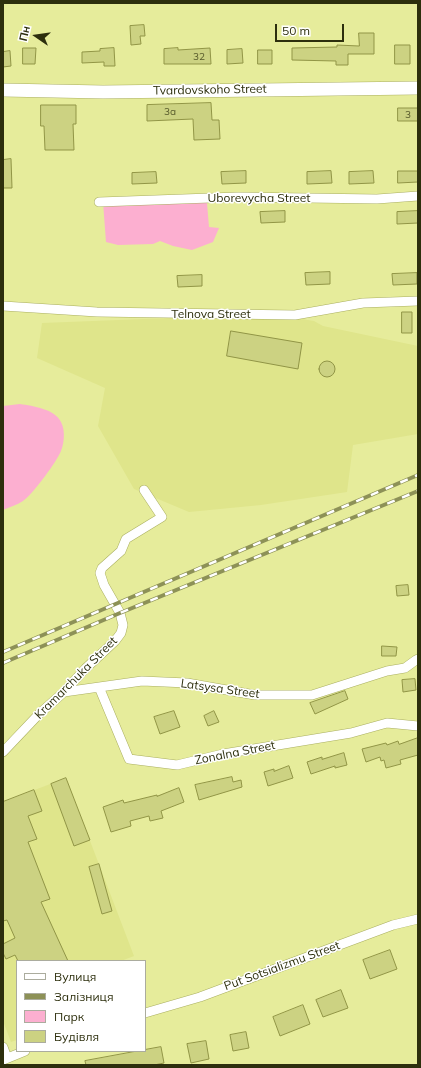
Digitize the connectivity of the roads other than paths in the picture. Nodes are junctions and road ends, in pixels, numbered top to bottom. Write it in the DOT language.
graph roads {
  1 [pos="418,88"];
  2 [pos="3,90"];
  3 [pos="418,196"];
  4 [pos="99,202"];
  5 [pos="418,301"];
  6 [pos="3,306"];
  7 [pos="144,490"];
  8 [pos="418,659"];
  9 [pos="99,687"];
  10 [pos="64,692"];
  11 [pos="418,726"];
  12 [pos="3,752"];
  13 [pos="418,919"];
  14 [pos="146,1013"];
  15 [pos="3,1047"];
  16 [pos="22,1052"];
  17 [pos="5,1059"];
  1 -- 2 [label="main road, Tvardovskoho Street"];
  3 -- 4 [label="street, Uborevycha Street"];
  5 -- 6 [label="street, Telnova Street"];
  7 -- 10 [label="street, Kramarchuka Street"];
  8 -- 9 [label="street, Latsysa Street"];
  9 -- 10 [label="street, Latsysa Street"];
  9 -- 11 [label="street, Zonalna Street"];
  10 -- 12 [label="street, Kramarchuka Street"];
  13 -- 14 [label="street, Put Sotsializmu Street"];
  15 -- 17 [label="street"];
  16 -- 17 [label="street"];
}
